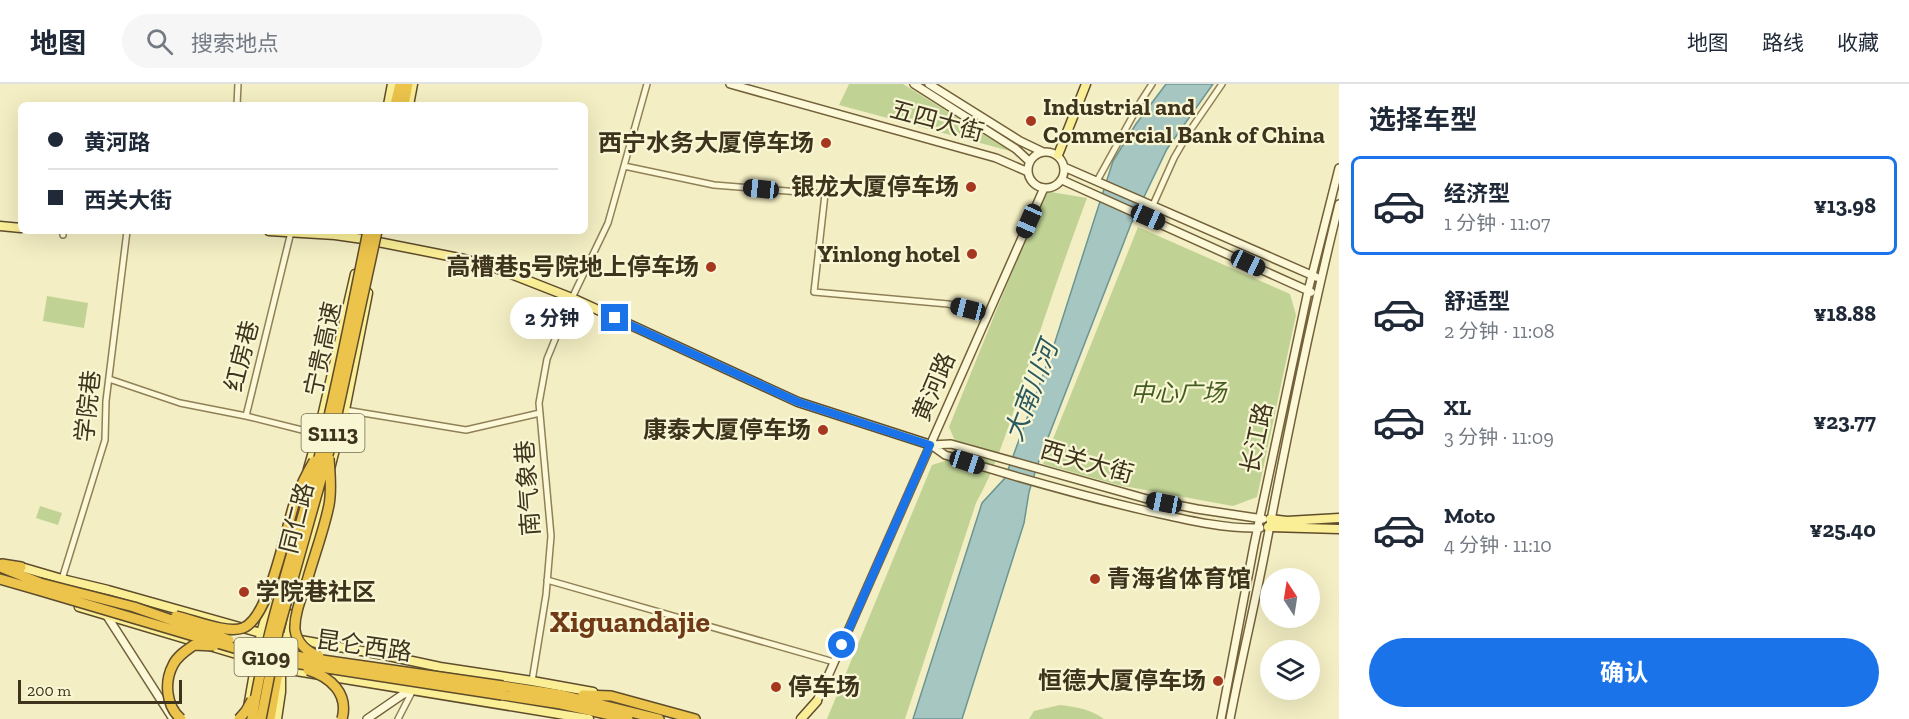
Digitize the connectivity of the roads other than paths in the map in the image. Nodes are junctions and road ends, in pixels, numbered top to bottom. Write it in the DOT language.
graph roads {
  1 [pos="238,84"];
  2 [pos="392,84"];
  3 [pos="400,84"];
  4 [pos="408,84"];
  5 [pos="413,84"];
  6 [pos="647,84"];
  7 [pos="730,84"];
  8 [pos="914,84"];
  9 [pos="929,84"];
  10 [pos="1086,84"];
  11 [pos="1152,84"];
  12 [pos="1222,84"];
  13 [pos="237,102"];
  14 [pos="389,102"];
  15 [pos="396,102"];
  16 [pos="405,102"];
  17 [pos="410,102"];
  18 [pos="1043,152"];
  19 [pos="1058,155"];
  20 [pos="1030,162"];
  21 [pos="624,166"];
  22 [pos="1064,168"];
  23 [pos="1339,168"];
  24 [pos="1028,172"];
  25 [pos="1062,180"];
  26 [pos="1099,182"];
  27 [pos="1044,188"];
  28 [pos="1150,204"];
  29 [pos="1339,204"];
  30 [pos="0,226"];
  31 [pos="18,228"];
  32 [pos="127,234"];
  33 [pos="290,234"];
  34 [pos="365,234"];
  35 [pos="377,234"];
  36 [pos="378,234"];
  37 [pos="378,242"];
  38 [pos="1312,275"];
  39 [pos="1321,279"];
  40 [pos="1308,291"];
  41 [pos="1317,295"];
  42 [pos="572,298"];
  43 [pos="986,317"];
  44 [pos="109,379"];
  45 [pos="345,410"];
  46 [pos="540,412"];
  47 [pos="246,416"];
  48 [pos="318,434"];
  49 [pos="930,445"];
  50 [pos="325,450"];
  51 [pos="1339,518"];
  52 [pos="1260,519"];
  53 [pos="1269,523"];
  54 [pos="1258,528"];
  55 [pos="1339,529"];
  56 [pos="0,566"];
  57 [pos="21,567"];
  58 [pos="1,579"];
  59 [pos="62,579"];
  60 [pos="547,580"];
  61 [pos="36,588"];
  62 [pos="134,607"];
  63 [pos="107,615"];
  64 [pos="261,633"];
  65 [pos="287,638"];
  66 [pos="240,649"];
  67 [pos="256,659"];
  68 [pos="834,662"];
  69 [pos="285,665"];
  70 [pos="392,669"];
  71 [pos="489,674"];
  72 [pos="532,681"];
  73 [pos="261,690"];
  74 [pos="413,690"];
  75 [pos="502,695"];
  76 [pos="611,696"];
  77 [pos="562,700"];
  78 [pos="817,701"];
  79 [pos="625,715"];
  80 [pos="571,718"];
  81 [pos="173,719"];
  82 [pos="181,719"];
  83 [pos="239,719"];
  84 [pos="246,719"];
  85 [pos="252,719"];
  86 [pos="261,719"];
  87 [pos="270,719"];
  88 [pos="277,719"];
  89 [pos="342,719"];
  90 [pos="367,719"];
  91 [pos="398,719"];
  92 [pos="589,719"];
  93 [pos="598,719"];
  94 [pos="659,719"];
  95 [pos="695,719"];
  96 [pos="804,719"];
  97 [pos="1221,719"];
  98 [pos="1230,719"];
  1 -- 13 [label="street"];
  2 -- 14 [label="main road"];
  3 -- 15 [label="highway"];
  4 -- 16 [label="highway"];
  5 -- 17 [label="main road"];
  6 -- 21 [label="street, 南气象巷"];
  7 -- 24 [label="main road, 五四大街"];
  8 -- 20 [label="main road"];
  9 -- 18 [label="main road"];
  10 -- 19 [label="main road"];
  11 -- 26 [label="street"];
  12 -- 28 [label="street"];
  18 -- 19 [label="main road"];
  18 -- 20 [label="main road"];
  19 -- 22 [label="main road"];
  20 -- 24 [label="main road"];
  21 -- 42 [label="street, 南气象巷"];
  21 -- 43 [label="street"];
  22 -- 25 [label="main road"];
  22 -- 26 [label="main road"];
  23 -- 38 [label="main road, 长江路"];
  24 -- 27 [label="main road"];
  25 -- 27 [label="main road"];
  25 -- 40 [label="main road"];
  26 -- 28 [label="main road"];
  27 -- 43 [label="main road, 黄河路"];
  28 -- 38 [label="main road"];
  29 -- 39 [label="main road, 长江路"];
  30 -- 31 [label="main road"];
  32 -- 44 [label="street, 学院巷"];
  33 -- 47 [label="street, 红房巷"];
  34 -- 37 [label="main road, 西关大街"];
  34 -- 48 [label="main road, 同仁路"];
  34 -- 50 [label="highway, 宁贵高速 / S1113, bridge"];
  35 -- 50 [label="highway, 宁贵高速 / S1113, bridge"];
  36 -- 37 [label="main road, 同仁路"];
  37 -- 42 [label="main road, 西关大街"];
  37 -- 45 [label="main road, 同仁路"];
  38 -- 39 [label="main road"];
  38 -- 40 [label="main road, 长江路"];
  39 -- 41 [label="main road, 长江路"];
  40 -- 41 [label="main road"];
  40 -- 52 [label="main road, 长江路"];
  41 -- 53 [label="main road, 长江路"];
  42 -- 46 [label="street, 南气象巷"];
  42 -- 49 [label="main road, 西关大街"];
  43 -- 49 [label="main road, 黄河路"];
  44 -- 47 [label="street"];
  44 -- 59 [label="street, 学院巷"];
  45 -- 46 [label="street"];
  45 -- 65 [label="main road, 同仁路"];
  46 -- 60 [label="street, 南气象巷"];
  47 -- 48 [label="street, 红房巷"];
  48 -- 64 [label="main road, 同仁路"];
  49 -- 52 [label="main road, 西关大街"];
  49 -- 54 [label="main road, 西关大街"];
  49 -- 68 [label="main road, 黄河路"];
  50 -- 62 [label="highway, bridge"];
  50 -- 70 [label="highway, bridge"];
  50 -- 73 [label="highway, 宁贵高速 / S1113, bridge"];
  51 -- 53 [label="main road"];
  52 -- 53 [label="main road, 西关大街"];
  52 -- 54 [label="main road, 长江路"];
  53 -- 54 [label="main road, 西关大街"];
  53 -- 55 [label="main road"];
  53 -- 98 [label="main road, 长江路"];
  54 -- 97 [label="main road, 长江路"];
  56 -- 57 [label="highway"];
  56 -- 61 [label="highway, 昆仑西路 / G109"];
  57 -- 59 [label="main road"];
  58 -- 61 [label="highway, 昆仑西路 / G109"];
  59 -- 64 [label="main road"];
  60 -- 68 [label="street"];
  60 -- 72 [label="street, 南气象巷"];
  61 -- 62 [label="highway, 昆仑西路 / G109, bridge"];
  61 -- 63 [label="main road"];
  61 -- 66 [label="highway, 昆仑西路 / G109, bridge"];
  62 -- 70 [label="highway, 昆仑西路 / G109, bridge"];
  63 -- 67 [label="main road"];
  63 -- 81 [label="main road"];
  64 -- 65 [label="main road"];
  64 -- 67 [label="main road, 同仁路"];
  65 -- 69 [label="main road, 同仁路"];
  65 -- 71 [label="main road"];
  66 -- 69 [label="highway, 昆仑西路 / G109, bridge"];
  66 -- 82 [label="highway, bridge"];
  67 -- 69 [label="main road"];
  67 -- 84 [label="main road, 同仁路"];
  68 -- 78 [label="main road, 黄河路"];
  69 -- 74 [label="main road"];
  69 -- 75 [label="highway, 昆仑西路 / G109, bridge"];
  69 -- 87 [label="highway"];
  69 -- 88 [label="main road, 同仁路"];
  69 -- 89 [label="highway, bridge"];
  70 -- 75 [label="highway, 昆仑西路 / G109, bridge"];
  71 -- 72 [label="main road"];
  71 -- 77 [label="main road"];
  72 -- 76 [label="main road"];
  73 -- 83 [label="highway, bridge"];
  73 -- 85 [label="highway, 宁贵高速 / S1113, bridge"];
  73 -- 86 [label="highway, 宁贵高速 / S1113, bridge"];
  73 -- 87 [label="highway, bridge"];
  74 -- 75 [label="main road"];
  74 -- 90 [label="main road"];
  74 -- 91 [label="street"];
  75 -- 77 [label="highway, 昆仑西路 / G109"];
  75 -- 80 [label="main road"];
  76 -- 77 [label="highway"];
  76 -- 95 [label="highway"];
  77 -- 79 [label="highway, 昆仑西路 / G109"];
  77 -- 93 [label="highway"];
  78 -- 96 [label="main road"];
  79 -- 94 [label="highway, G109"];
  80 -- 92 [label="main road"];
}
